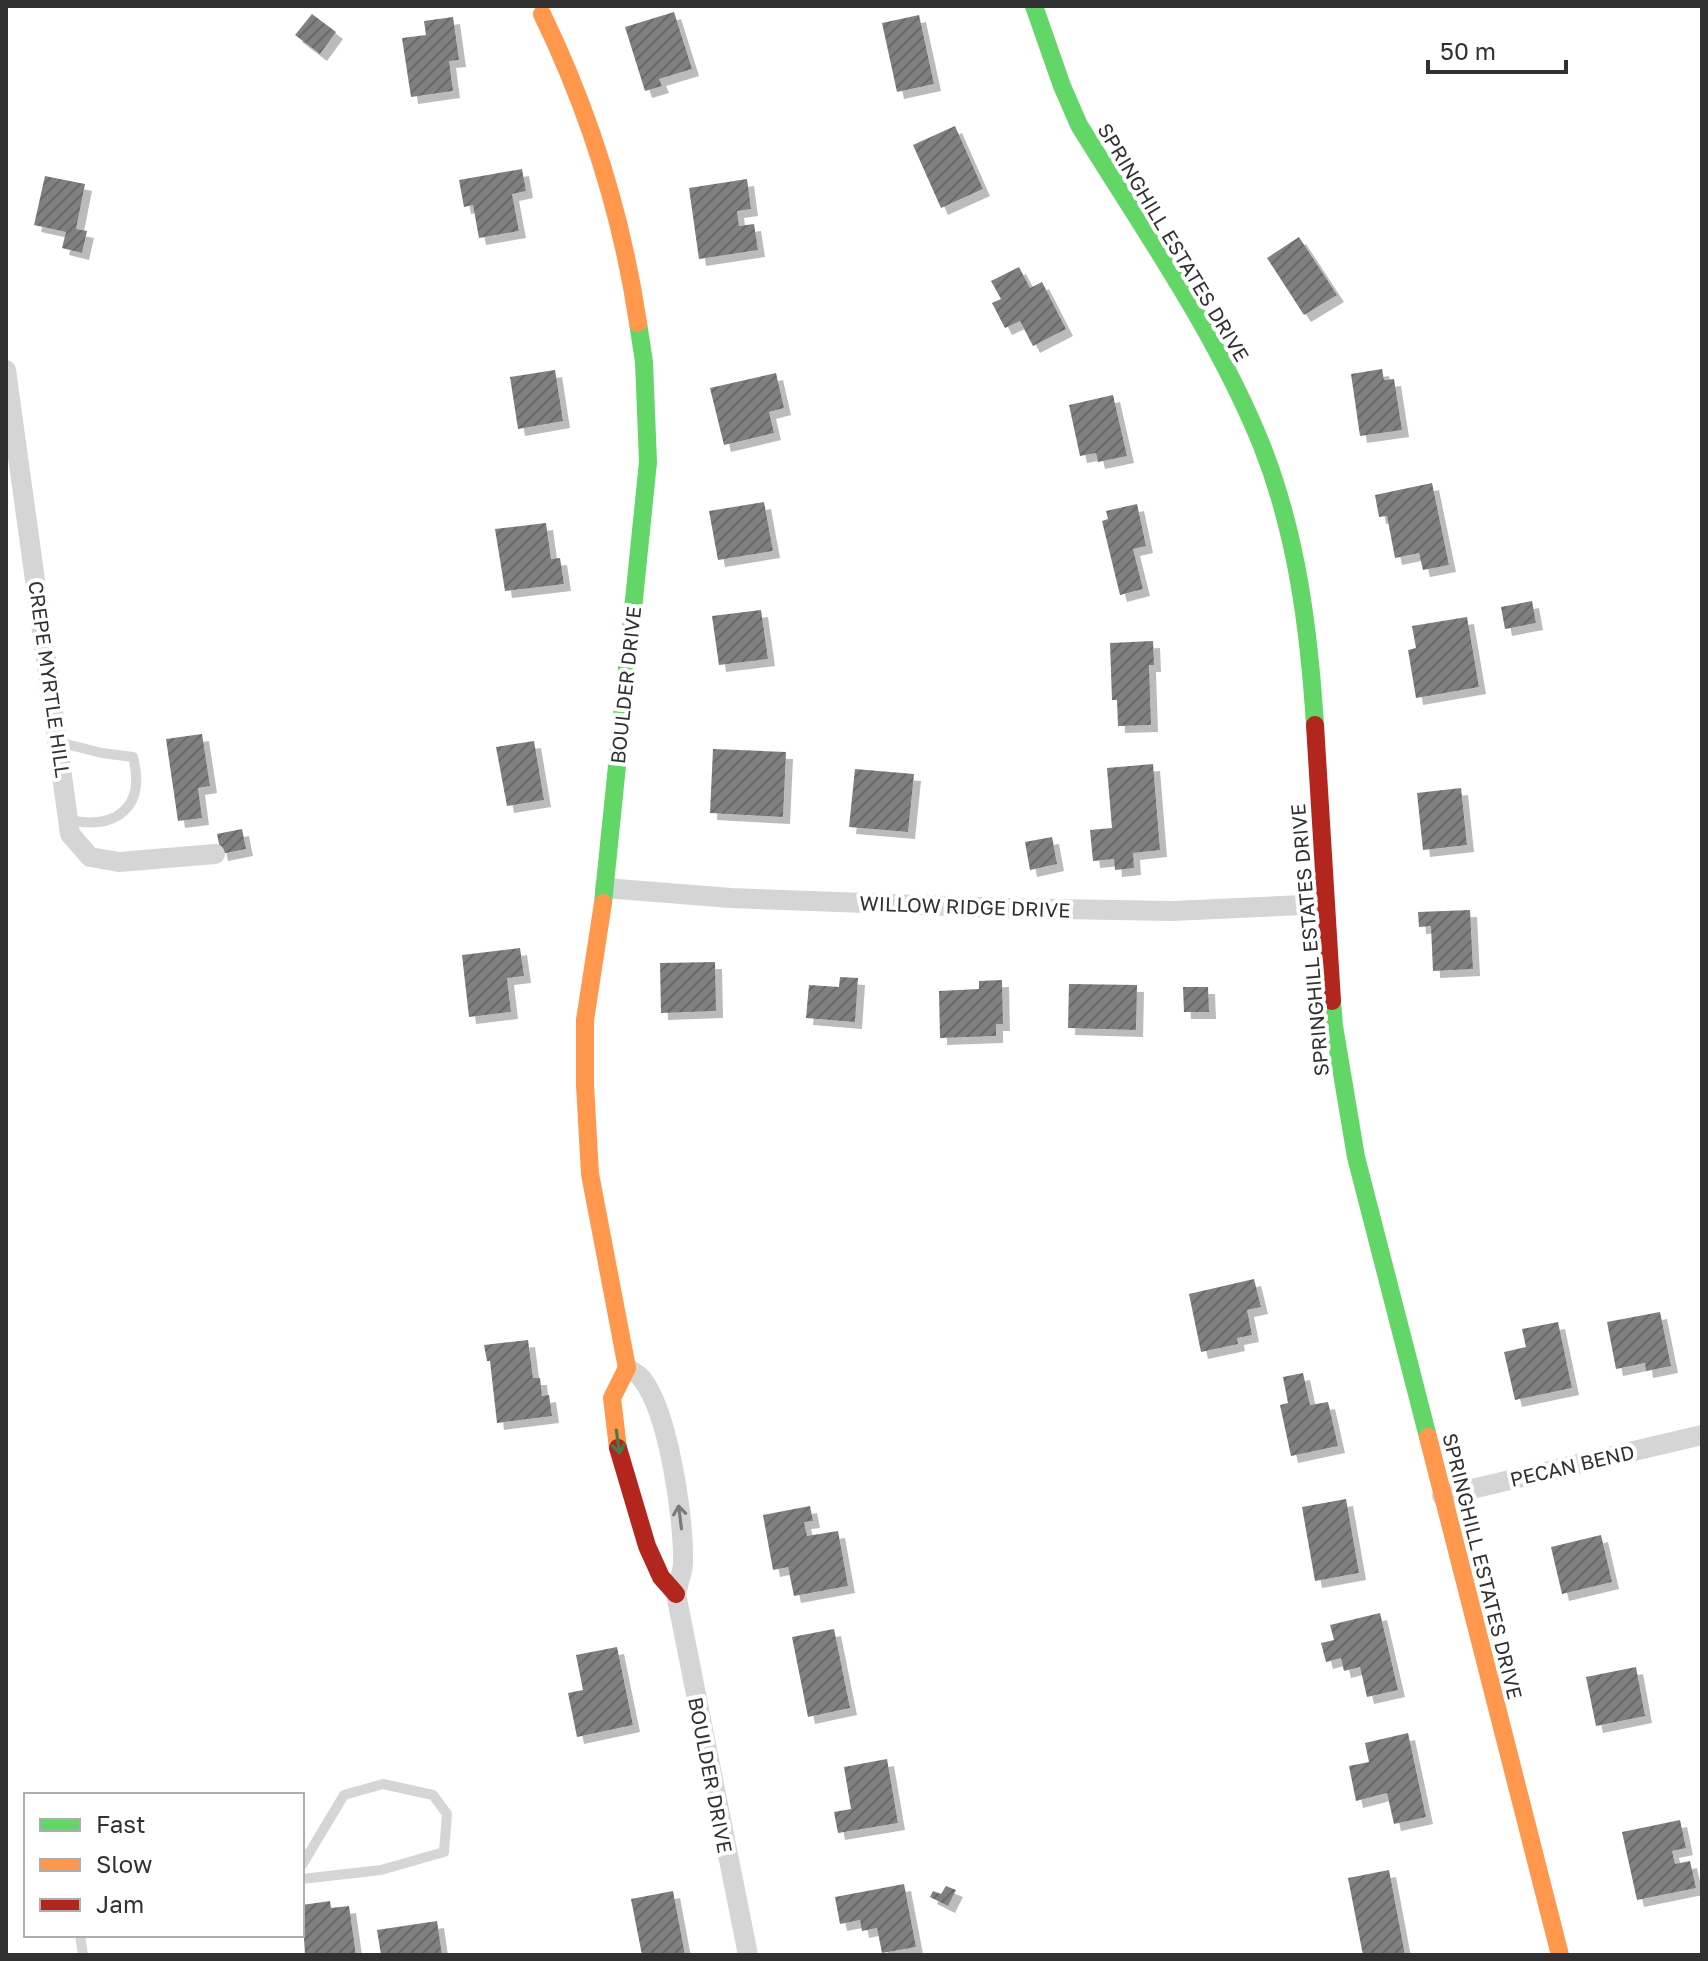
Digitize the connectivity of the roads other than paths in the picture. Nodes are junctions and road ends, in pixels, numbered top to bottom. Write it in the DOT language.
graph roads {
  1 [pos="1034,6"];
  2 [pos="542,14"];
  3 [pos="6,370"];
  4 [pos="58,742"];
  5 [pos="69,820"];
  6 [pos="215,854"];
  7 [pos="605,888"];
  8 [pos="1325,904"];
  9 [pos="627,1368"];
  10 [pos="1702,1435"];
  11 [pos="1442,1496"];
  12 [pos="676,1594"];
  13 [pos="304,1862"];
  14 [pos="304,1879"];
  15 [pos="748,1955"];
  16 [pos="1560,1955"];
  1 -- 8 [label="street, SPRINGHILL ESTATES DRIVE"];
  2 -- 7 [label="street, BOULDER DRIVE"];
  3 -- 4 [label="street, CREPE MYRTLE HILL"];
  4 -- 5 [label="street, CREPE MYRTLE HILL"];
  4 -- 5 [label="lane"];
  5 -- 6 [label="street, CREPE MYRTLE HILL"];
  7 -- 8 [label="street, WILLOW RIDGE DRIVE"];
  7 -- 9 [label="street, BOULDER DRIVE"];
  8 -- 11 [label="street, SPRINGHILL ESTATES DRIVE"];
  12 -- 9 [label="street, BOULDER DRIVE, one-way"];
  9 -- 12 [label="street, BOULDER DRIVE, one-way"];
  10 -- 11 [label="street, PECAN BEND"];
  11 -- 16 [label="street, SPRINGHILL ESTATES DRIVE"];
  12 -- 15 [label="street, BOULDER DRIVE"];
  13 -- 14 [label="lane"];
}
